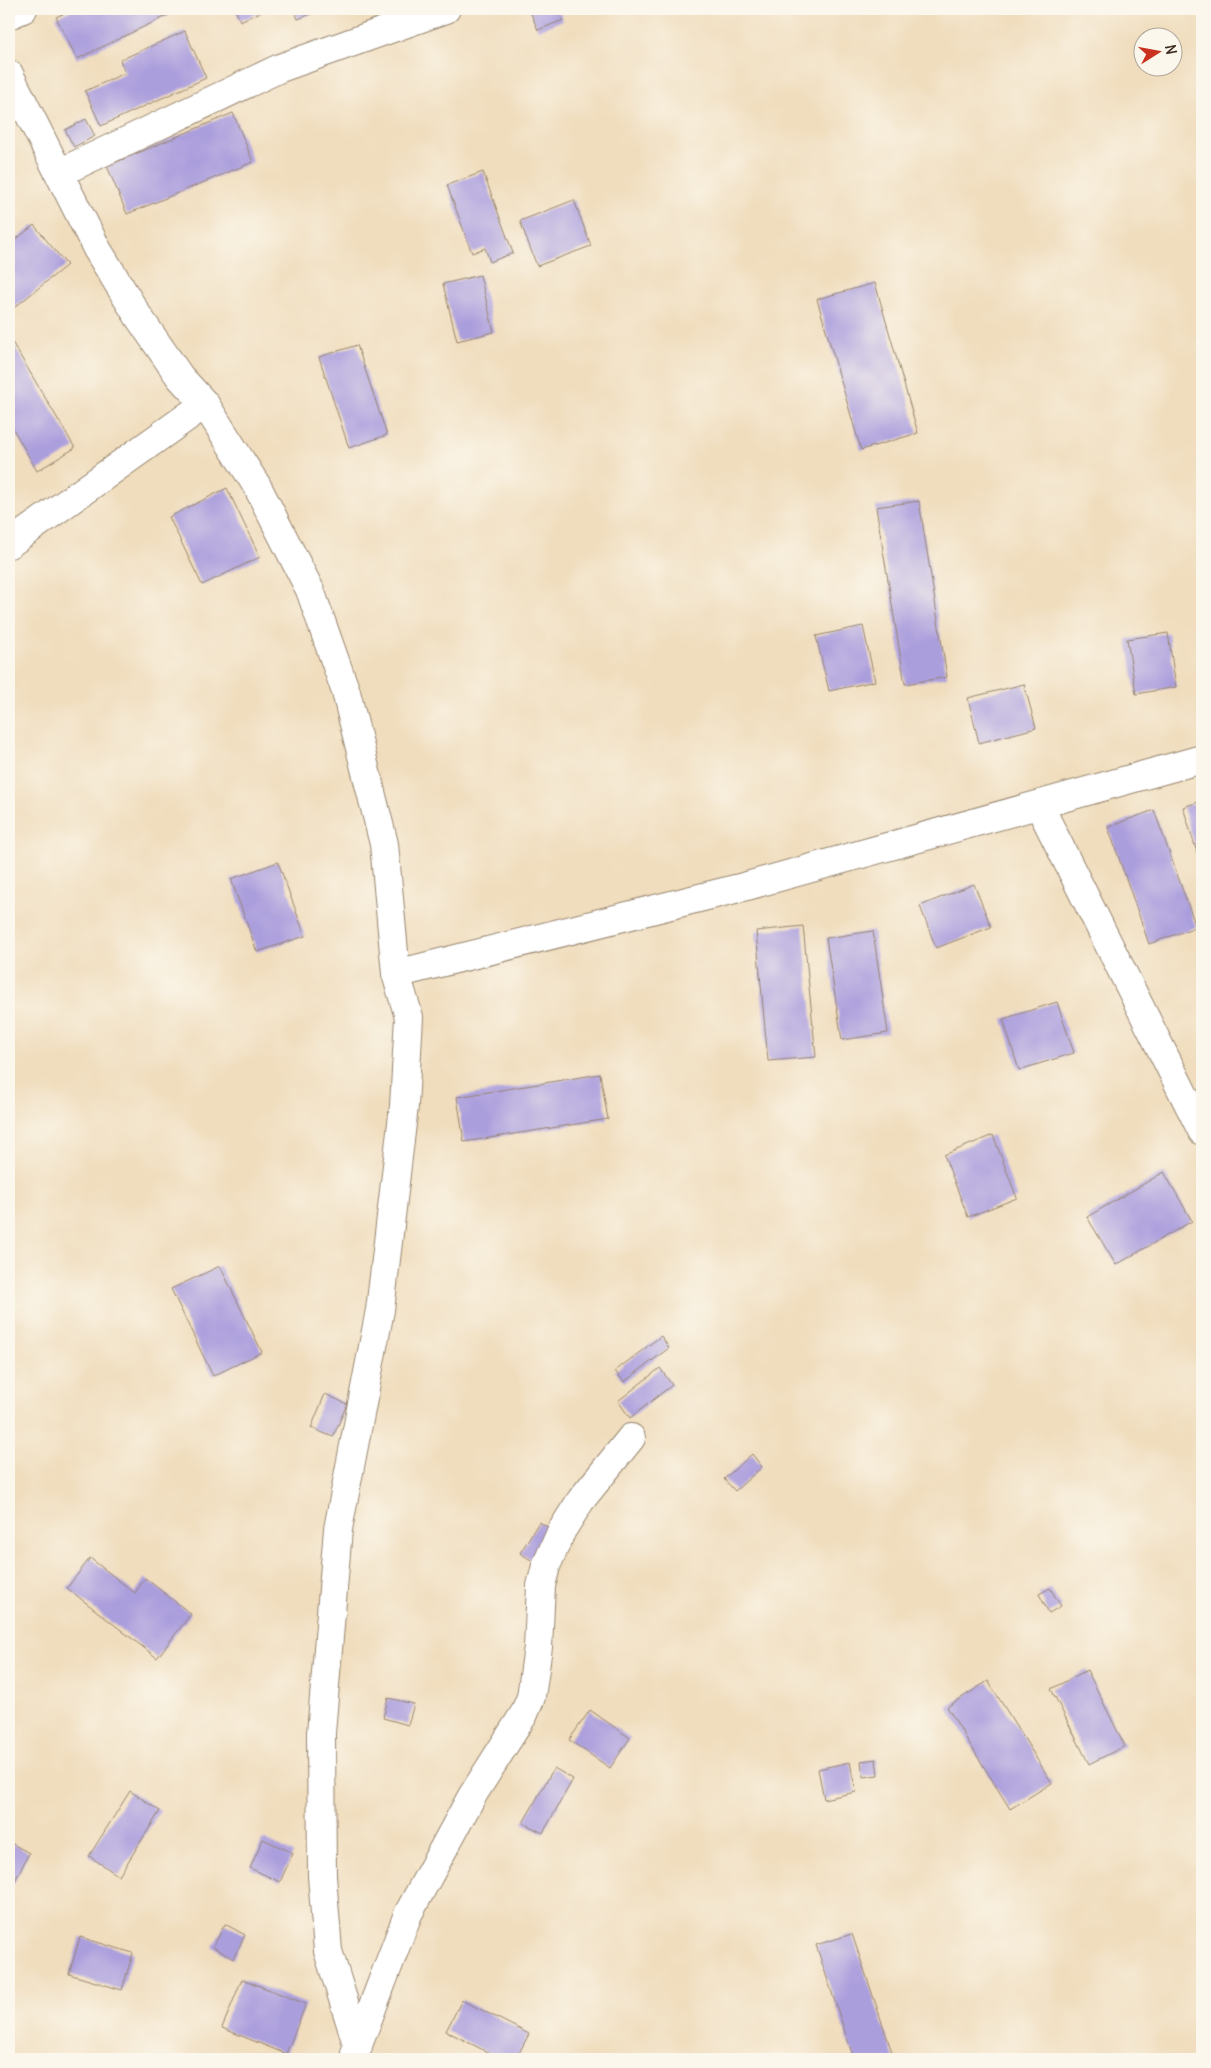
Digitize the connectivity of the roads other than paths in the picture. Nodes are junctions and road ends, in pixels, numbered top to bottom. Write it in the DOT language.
graph roads {
  1 [pos="23,9"];
  2 [pos="446,9"];
  3 [pos="9,14"];
  4 [pos="9,74"];
  5 [pos="59,174"];
  6 [pos="205,404"];
  7 [pos="9,544"];
  8 [pos="1202,758"];
  9 [pos="1039,805"];
  10 [pos="396,974"];
  11 [pos="1202,1132"];
  12 [pos="631,1438"];
  13 [pos="355,2053"];
  1 -- 3 [label="street"];
  2 -- 5 [label="street"];
  4 -- 5 [label="street"];
  5 -- 6 [label="street"];
  6 -- 7 [label="street"];
  6 -- 10 [label="street"];
  8 -- 9 [label="street"];
  9 -- 10 [label="street"];
  9 -- 11 [label="street"];
  10 -- 13 [label="street"];
  12 -- 13 [label="street"];
}
